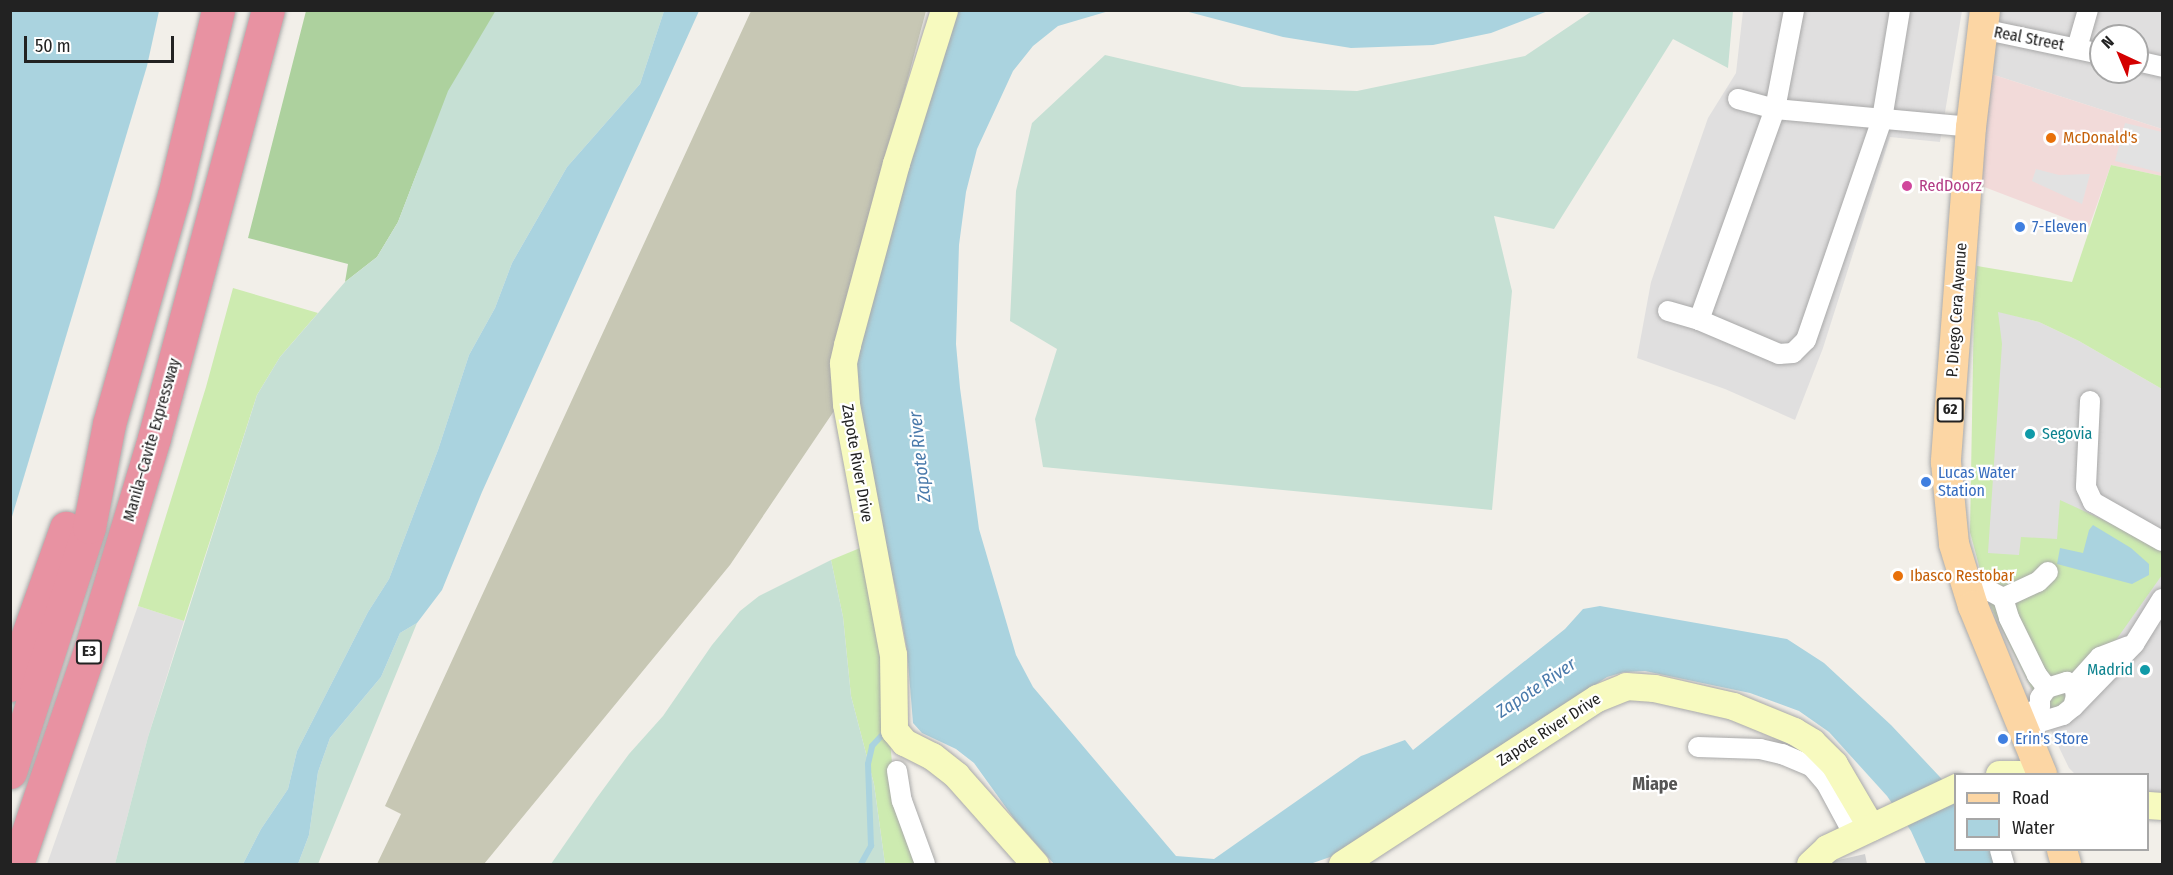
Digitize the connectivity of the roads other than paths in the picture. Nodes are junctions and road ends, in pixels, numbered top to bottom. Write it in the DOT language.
graph roads {
  1 [pos="218,10"];
  2 [pos="268,10"];
  3 [pos="944,10"];
  4 [pos="1794,10"];
  5 [pos="1900,10"];
  6 [pos="2088,10"];
  7 [pos="1984,20"];
  8 [pos="2077,48"];
  9 [pos="2089,51"];
  10 [pos="1738,99"];
  11 [pos="1775,109"];
  12 [pos="1882,119"];
  13 [pos="1971,127"];
  14 [pos="1668,311"];
  15 [pos="1699,320"];
  16 [pos="2090,401"];
  17 [pos="110,424"];
  18 [pos="2163,541"];
  19 [pos="2048,572"];
  20 [pos="2163,599"];
  21 [pos="2134,644"];
  22 [pos="10,685"];
  23 [pos="2074,686"];
  24 [pos="2047,688"];
  25 [pos="2073,707"];
  26 [pos="2029,720"];
  27 [pos="1698,747"];
  28 [pos="897,771"];
  29 [pos="10,772"];
  30 [pos="2042,773"];
  31 [pos="1954,788"];
  32 [pos="1873,826"];
  33 [pos="17,864"];
  34 [pos="925,864"];
  35 [pos="1035,864"];
  36 [pos="1342,864"];
  37 [pos="1810,864"];
  1 -- 17 [label="highway, E3"];
  2 -- 33 [label="highway, Manila–Cavite Expressway / E3"];
  3 -- 35 [label="street, Zapote River Drive"];
  4 -- 11 [label="street"];
  5 -- 12 [label="street"];
  6 -- 8 [label="street, Real Street"];
  7 -- 8 [label="street, Real Street"];
  7 -- 13 [label="main road, P. Diego Cera Avenue / 62"];
  8 -- 9 [label="street, Real Street"];
  10 -- 11 [label="street"];
  11 -- 12 [label="street"];
  11 -- 15 [label="street"];
  12 -- 13 [label="street"];
  12 -- 15 [label="street"];
  13 -- 26 [label="main road, P. Diego Cera Avenue / 62"];
  14 -- 15 [label="street"];
  16 -- 18 [label="street"];
  17 -- 22 [label="highway"];
  17 -- 29 [label="highway, E3"];
  19 -- 24 [label="street"];
  20 -- 21 [label="street"];
  21 -- 23 [label="street"];
  21 -- 25 [label="street"];
  23 -- 24 [label="street"];
  23 -- 25 [label="street"];
  24 -- 26 [label="street"];
  25 -- 26 [label="street"];
  26 -- 30 [label="main road, P. Diego Cera Avenue / 62"];
  27 -- 32 [label="street"];
  28 -- 34 [label="street"];
  31 -- 32 [label="street"];
  32 -- 36 [label="street, Zapote River Drive"];
  32 -- 37 [label="street"];
}
